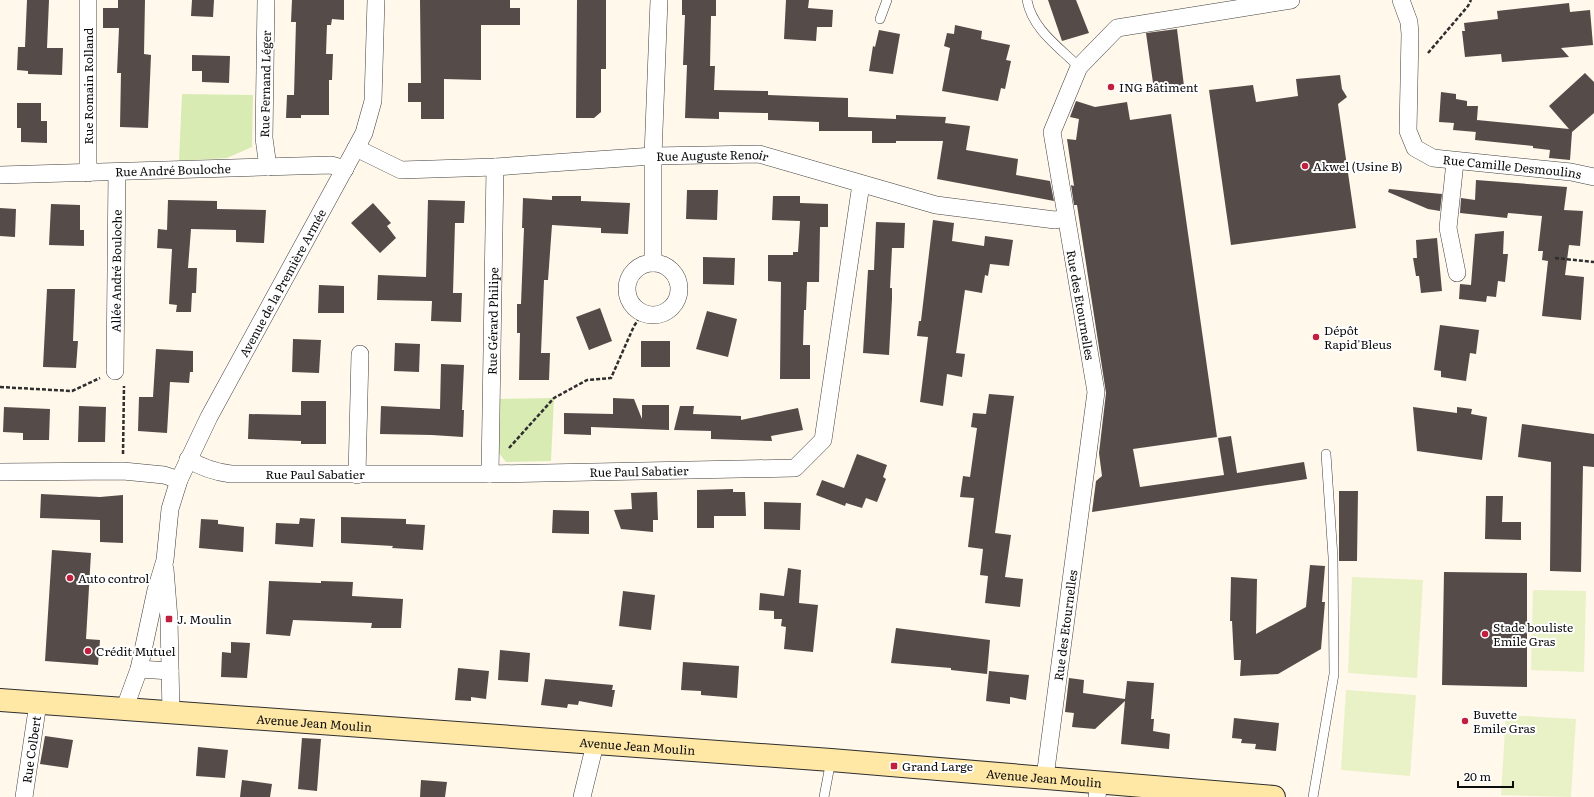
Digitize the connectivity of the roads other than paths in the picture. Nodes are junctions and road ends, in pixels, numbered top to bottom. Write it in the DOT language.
graph roads {
  1 [pos="88,0"];
  2 [pos="266,0"];
  3 [pos="376,0"];
  4 [pos="659,0"];
  5 [pos="887,0"];
  6 [pos="1027,0"];
  7 [pos="1291,0"];
  8 [pos="1401,0"];
  9 [pos="880,19"];
  10 [pos="1079,67"];
  11 [pos="356,148"];
  12 [pos="654,156"];
  13 [pos="1455,162"];
  14 [pos="268,167"];
  15 [pos="495,167"];
  16 [pos="345,170"];
  17 [pos="88,172"];
  18 [pos="117,172"];
  19 [pos="0,175"];
  20 [pos="1594,177"];
  21 [pos="861,184"];
  22 [pos="1065,218"];
  23 [pos="653,263"];
  24 [pos="1457,273"];
  25 [pos="360,354"];
  26 [pos="115,371"];
  27 [pos="1326,454"];
  28 [pos="188,459"];
  29 [pos="0,472"];
  30 [pos="490,474"];
  31 [pos="357,475"];
  32 [pos="178,480"];
  33 [pos="165,560"];
  34 [pos="139,669"];
  35 [pos="170,671"];
  36 [pos="0,700"];
  37 [pos="38,703"];
  38 [pos="124,710"];
  39 [pos="171,713"];
  40 [pos="595,744"];
  41 [pos="831,760"];
  42 [pos="1045,777"];
  43 [pos="1098,790"];
  44 [pos="1242,795"];
  45 [pos="24,797"];
  46 [pos="582,797"];
  47 [pos="824,797"];
  48 [pos="1274,797"];
  49 [pos="1313,797"];
  1 -- 17 [label="street, Rue Romain Rolland"];
  2 -- 14 [label="street, Rue Fernand Léger"];
  3 -- 11 [label="street, Avenue de la Première Armée"];
  4 -- 12 [label="street"];
  5 -- 9 [label="lane"];
  6 -- 10 [label="lane"];
  7 -- 10 [label="street, Rue des Etournelles"];
  8 -- 13 [label="street, Rue Camille Desmoulins"];
  10 -- 22 [label="street, Rue des Etournelles"];
  11 -- 15 [label="street, Rue Auguste Renoir"];
  11 -- 16 [label="street, Avenue de la Première Armée"];
  12 -- 15 [label="street, Rue Auguste Renoir"];
  12 -- 21 [label="street, Rue Auguste Renoir"];
  12 -- 23 [label="street"];
  13 -- 20 [label="street, Rue Camille Desmoulins"];
  13 -- 24 [label="street"];
  14 -- 16 [label="street, Rue André Bouloche"];
  14 -- 18 [label="street, Rue André Bouloche"];
  15 -- 30 [label="street, Rue Gérard Philipe"];
  16 -- 28 [label="street, Avenue de la Première Armée"];
  17 -- 18 [label="street, Rue André Bouloche"];
  17 -- 19 [label="street, Rue André Bouloche"];
  18 -- 26 [label="street, Allée André Bouloche"];
  21 -- 22 [label="street, Rue Auguste Renoir"];
  21 -- 30 [label="street, Rue Paul Sabatier"];
  22 -- 42 [label="street, Rue des Etournelles"];
  23 -- 23 [label="street"];
  25 -- 31 [label="street"];
  27 -- 49 [label="lane"];
  28 -- 31 [label="street, Rue Paul Sabatier"];
  28 -- 32 [label="street, Avenue de la Première Armée"];
  29 -- 32 [label="street"];
  30 -- 31 [label="street, Rue Paul Sabatier"];
  32 -- 33 [label="street, Avenue de la Première Armée"];
  33 -- 34 [label="street, Avenue de la Première Armée"];
  33 -- 35 [label="street, Avenue de la Première Armée"];
  34 -- 35 [label="street"];
  34 -- 38 [label="street, Avenue de la Première Armée"];
  35 -- 39 [label="street, Avenue de la Première Armée"];
  36 -- 37 [label="main road, Avenue Jean Moulin"];
  37 -- 38 [label="main road, Avenue Jean Moulin"];
  37 -- 45 [label="street, Rue Colbert"];
  38 -- 39 [label="main road, Avenue Jean Moulin"];
  39 -- 40 [label="main road, Avenue Jean Moulin"];
  40 -- 41 [label="main road, Avenue Jean Moulin"];
  40 -- 46 [label="street"];
  41 -- 42 [label="main road, Avenue Jean Moulin"];
  41 -- 47 [label="lane"];
  42 -- 43 [label="main road, Avenue Jean Moulin"];
  43 -- 44 [label="main road, Avenue Jean Moulin"];
  44 -- 48 [label="main road, Avenue Jean Moulin"];
}
